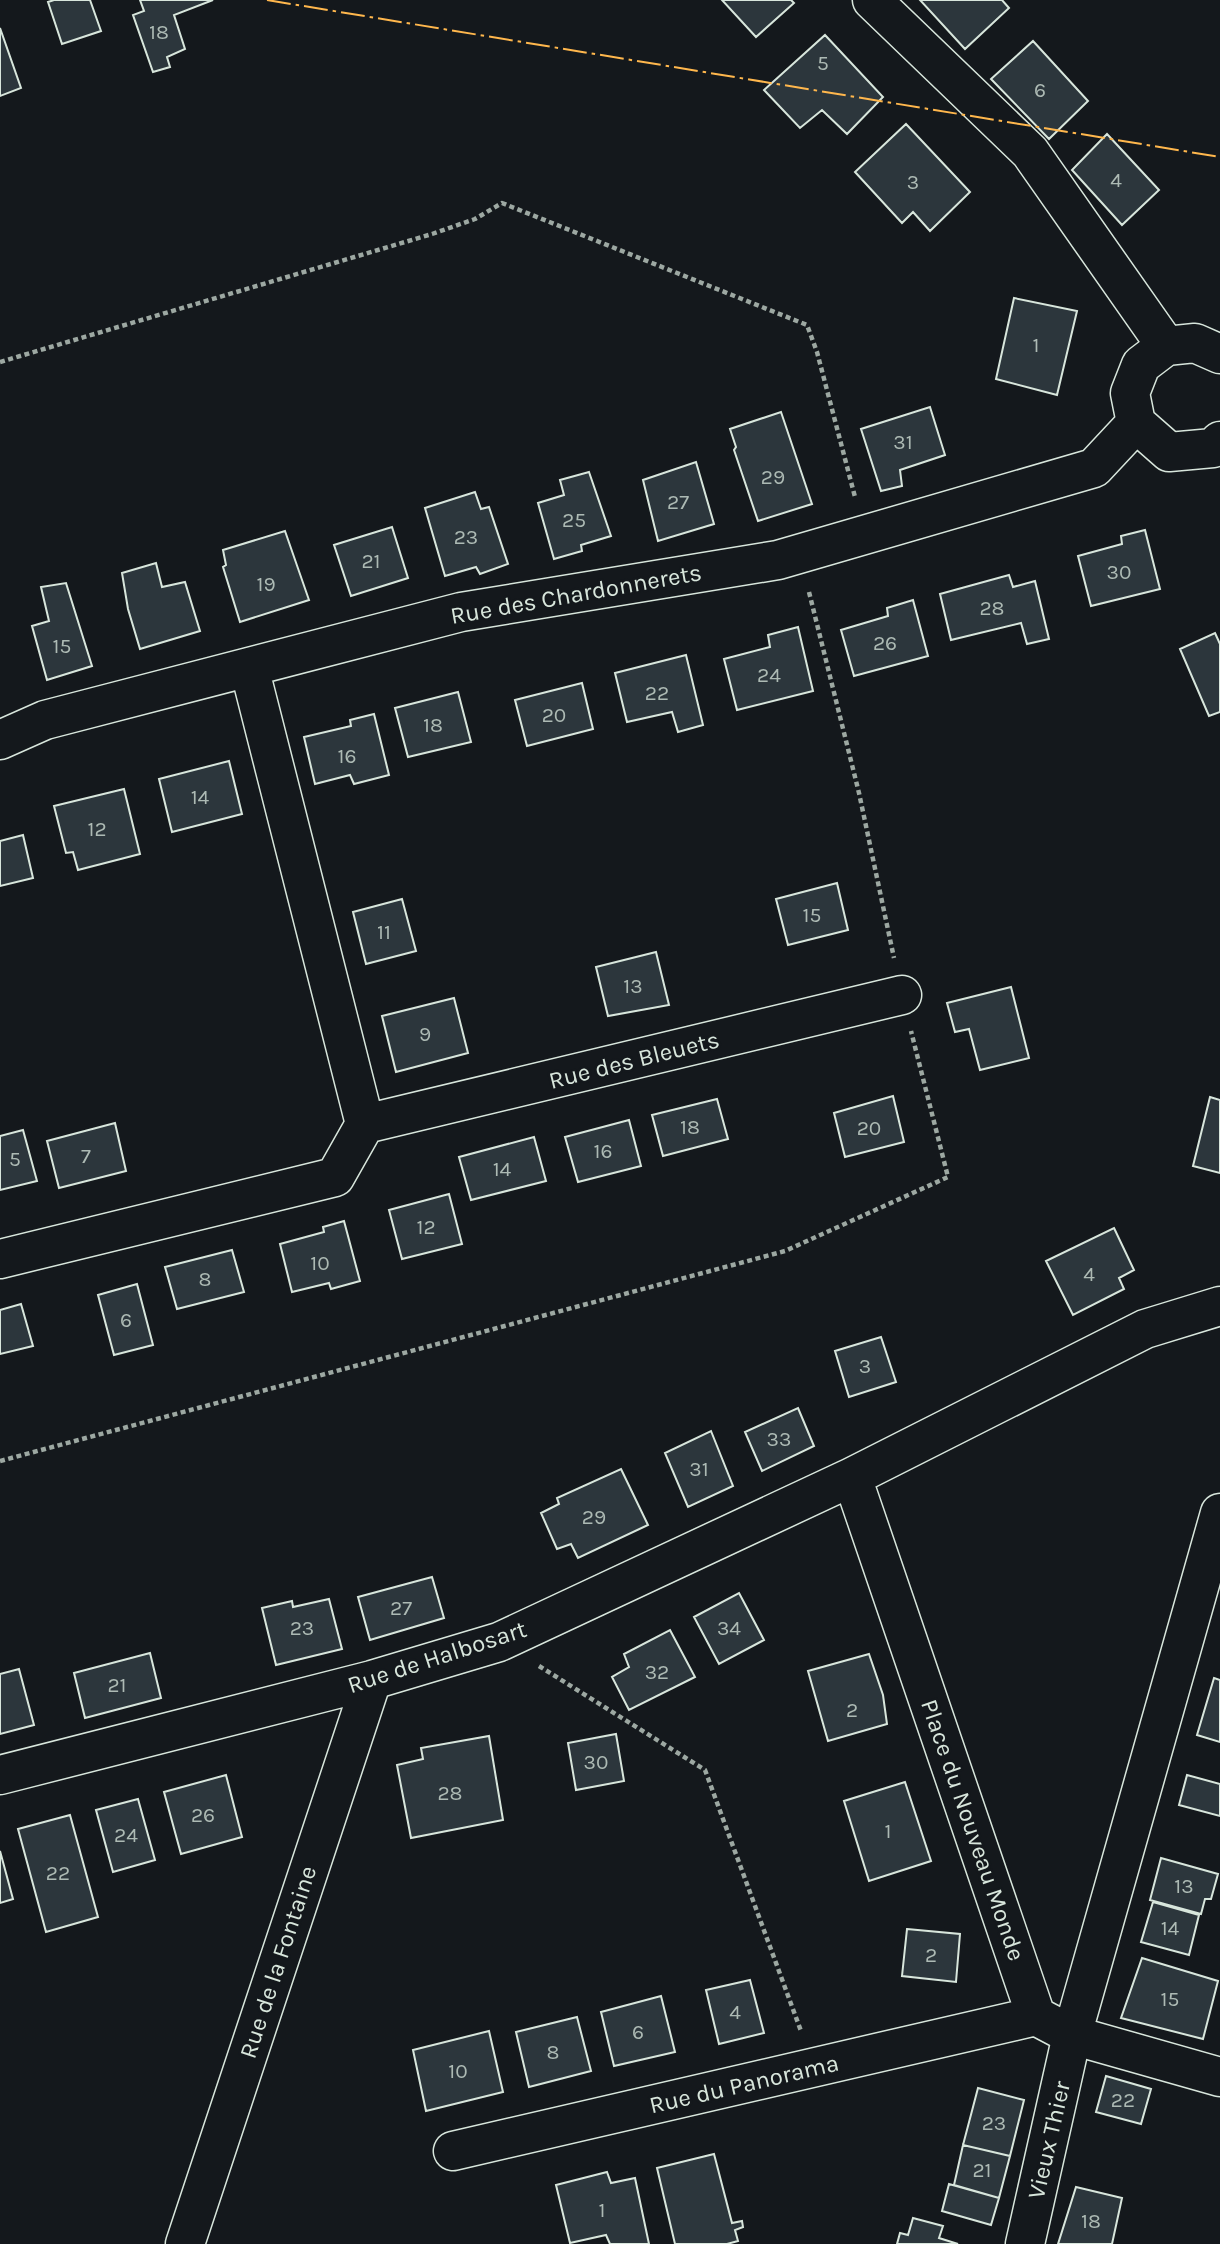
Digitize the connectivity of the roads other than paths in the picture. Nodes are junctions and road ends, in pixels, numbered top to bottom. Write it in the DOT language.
graph roads {
  1 [pos="872,0"];
  2 [pos="1166,346"];
  3 [pos="1220,355"];
  4 [pos="1136,423"];
  5 [pos="1217,451"];
  6 [pos="249,667"];
  7 [pos="0,740"];
  8 [pos="902,995"];
  9 [pos="365,1124"];
  10 [pos="0,1259"];
  11 [pos="1220,1306"];
  12 [pos="852,1477"];
  13 [pos="1220,1513"];
  14 [pos="372,1680"];
  15 [pos="0,1775"];
  16 [pos="1036,2016"];
  17 [pos="1072,2035"];
  18 [pos="1220,2077"];
  19 [pos="453,2151"];
  20 [pos="185,2244"];
  21 [pos="1025,2244"];
  1 -- 2 [label="street"];
  2 -- 3 [label="street"];
  2 -- 4 [label="street"];
  4 -- 5 [label="street"];
  4 -- 6 [label="street, Rue des Chardonnerets"];
  6 -- 7 [label="street, Rue des Chardonnerets"];
  6 -- 9 [label="street"];
  8 -- 9 [label="street, Rue des Bleuets"];
  9 -- 10 [label="street"];
  11 -- 12 [label="street"];
  12 -- 14 [label="street, Rue de Halbosart"];
  12 -- 16 [label="street, Place du Nouveau Monde"];
  13 -- 17 [label="street"];
  14 -- 15 [label="street, Rue de Halbosart"];
  14 -- 20 [label="street, Rue de la Fontaine"];
  16 -- 17 [label="street"];
  16 -- 19 [label="street, Rue du Panorama"];
  17 -- 18 [label="street"];
  17 -- 21 [label="street, Vieux Thier"];
}
